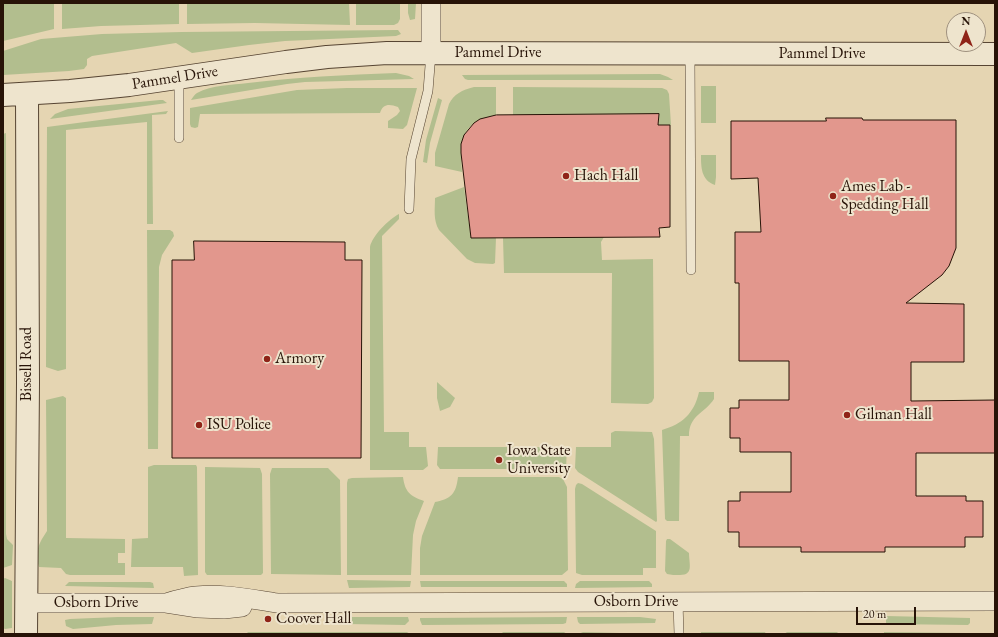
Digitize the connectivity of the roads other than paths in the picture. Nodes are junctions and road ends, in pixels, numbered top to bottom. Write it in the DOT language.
graph roads {
  1 [pos="431,3"];
  2 [pos="431,53"];
  3 [pos="690,53"];
  4 [pos="995,54"];
  5 [pos="179,78"];
  6 [pos="26,94"];
  7 [pos="3,95"];
  8 [pos="179,138"];
  9 [pos="409,209"];
  10 [pos="691,270"];
  11 [pos="678,602"];
  12 [pos="995,602"];
  13 [pos="26,603"];
  14 [pos="26,634"];
  15 [pos="679,634"];
  1 -- 2 [label="street"];
  2 -- 3 [label="street, Pammel Drive"];
  2 -- 5 [label="street, Pammel Drive"];
  2 -- 9 [label="lane"];
  3 -- 4 [label="street, Pammel Drive"];
  3 -- 10 [label="lane"];
  5 -- 6 [label="street, Pammel Drive"];
  5 -- 8 [label="lane"];
  6 -- 7 [label="street, Pammel Drive"];
  6 -- 13 [label="street, Bissell Road"];
  11 -- 12 [label="street, Osborn Drive"];
  11 -- 13 [label="street, Osborn Drive"];
  11 -- 15 [label="lane"];
  13 -- 14 [label="street, Bissell Road"];
}
